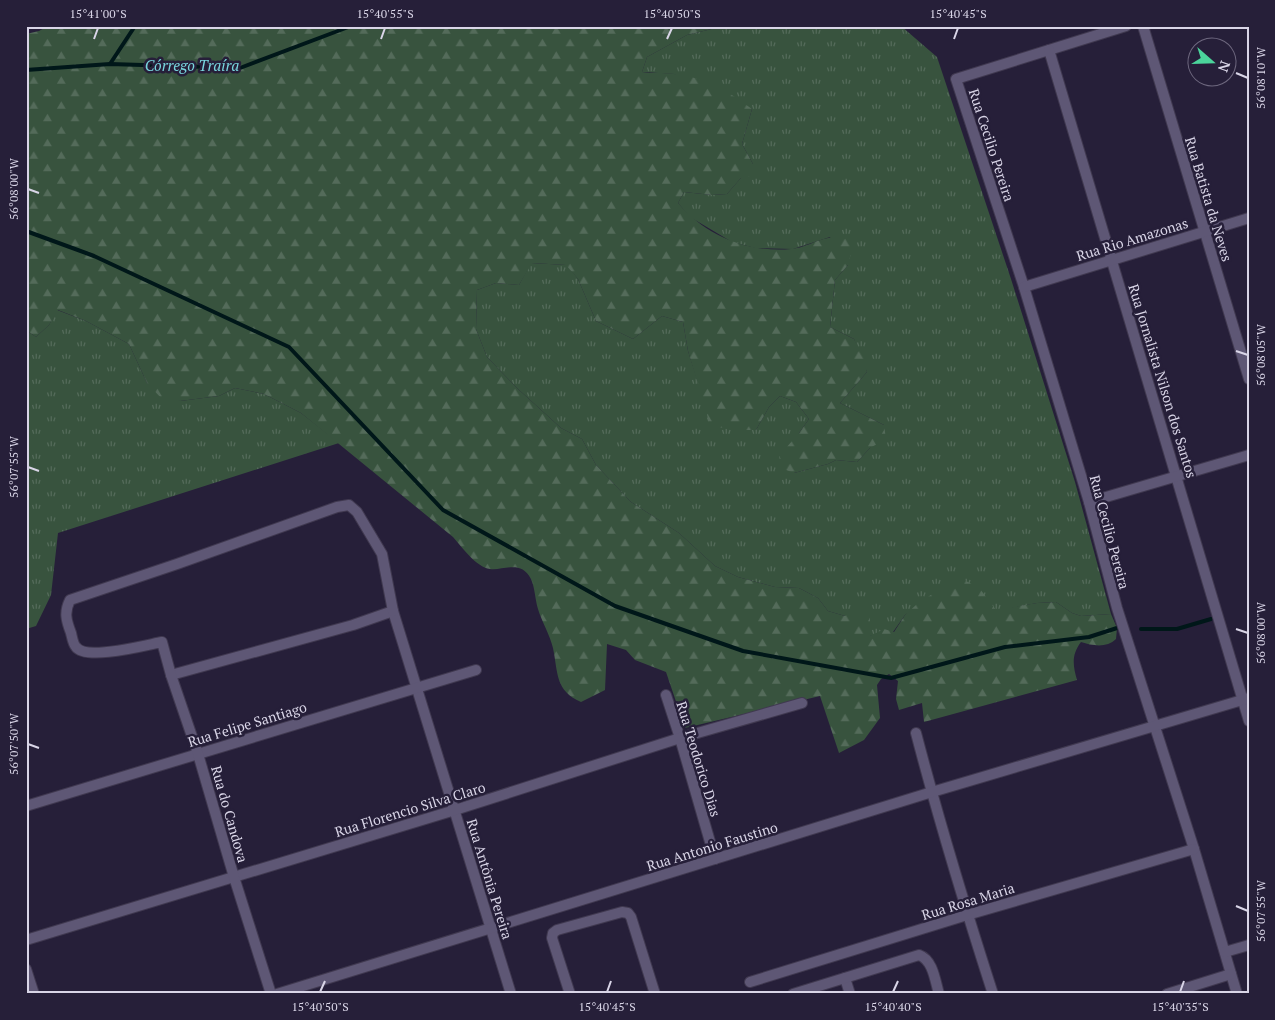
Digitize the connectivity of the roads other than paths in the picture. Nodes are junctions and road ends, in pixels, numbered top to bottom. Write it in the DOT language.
graph roads {
  1 [pos="1126,26"];
  2 [pos="1143,26"];
  3 [pos="1049,50"];
  4 [pos="1249,218"];
  5 [pos="1204,231"];
  6 [pos="1112,260"];
  7 [pos="1024,287"];
  8 [pos="1249,379"];
  9 [pos="1249,455"];
  10 [pos="1176,475"];
  11 [pos="1089,502"];
  12 [pos="392,611"];
  13 [pos="162,642"];
  14 [pos="476,670"];
  15 [pos="171,675"];
  16 [pos="416,687"];
  17 [pos="666,695"];
  18 [pos="1246,699"];
  19 [pos="802,703"];
  20 [pos="1249,721"];
  21 [pos="1155,726"];
  22 [pos="916,733"];
  23 [pos="680,738"];
  24 [pos="198,754"];
  25 [pos="932,792"];
  26 [pos="26,806"];
  27 [pos="455,810"];
  28 [pos="1194,849"];
  29 [pos="715,859"];
  30 [pos="234,877"];
  31 [pos="967,915"];
  32 [pos="492,928"];
  33 [pos="26,940"];
  34 [pos="1249,945"];
  35 [pos="1225,952"];
  36 [pos="26,969"];
  37 [pos="1231,974"];
  38 [pos="845,978"];
  39 [pos="750,982"];
  40 [pos="34,994"];
  41 [pos="271,994"];
  42 [pos="277,994"];
  43 [pos="511,994"];
  44 [pos="570,994"];
  45 [pos="654,994"];
  46 [pos="793,994"];
  47 [pos="850,994"];
  48 [pos="939,994"];
  49 [pos="993,994"];
  50 [pos="1166,994"];
  51 [pos="1237,994"];
  1 -- 3 [label="street"];
  2 -- 5 [label="street, Rua Batista da Neves"];
  3 -- 6 [label="street, Rua Jornalista Nilson dos Santos"];
  3 -- 7 [label="street, Rua Cecilio Pereira"];
  4 -- 5 [label="street, Rua Rio Amazonas"];
  5 -- 6 [label="street, Rua Rio Amazonas"];
  5 -- 8 [label="street, Rua Batista da Neves"];
  6 -- 7 [label="street, Rua Rio Amazonas"];
  6 -- 10 [label="street, Rua Jornalista Nilson dos Santos"];
  7 -- 11 [label="street, Rua Cecilio Pereira"];
  9 -- 10 [label="street"];
  10 -- 11 [label="street"];
  10 -- 18 [label="street, Rua Jornalista Nilson dos Santos"];
  11 -- 21 [label="street, Rua Cecilio Pereira"];
  12 -- 13 [label="street, Rua Antônia Pereira"];
  12 -- 15 [label="street"];
  12 -- 16 [label="street, Rua Antônia Pereira"];
  13 -- 15 [label="street, Rua do Candova"];
  14 -- 16 [label="street, Rua Felipe Santiago"];
  15 -- 24 [label="street, Rua do Candova"];
  16 -- 24 [label="street, Rua Felipe Santiago"];
  16 -- 27 [label="street, Rua Antônia Pereira"];
  17 -- 23 [label="street, Rua Teodorico Dias"];
  18 -- 20 [label="street, Rua Jornalista Nilson dos Santos"];
  18 -- 21 [label="street, Rua Antonio Faustino"];
  19 -- 23 [label="street, Rua Florencio Silva Claro"];
  21 -- 25 [label="street, Rua Antonio Faustino"];
  21 -- 28 [label="street, Rua Cecilio Pereira"];
  22 -- 25 [label="street"];
  23 -- 27 [label="street, Rua Florencio Silva Claro"];
  23 -- 29 [label="street, Rua Teodorico Dias"];
  24 -- 26 [label="street, Rua Felipe Santiago"];
  24 -- 30 [label="street, Rua do Candova"];
  25 -- 29 [label="street, Rua Antonio Faustino"];
  25 -- 31 [label="street"];
  27 -- 30 [label="street, Rua Florencio Silva Claro"];
  27 -- 32 [label="street, Rua Antônia Pereira"];
  28 -- 31 [label="street, Rua Rosa Maria"];
  28 -- 35 [label="street, Rua Cecilio Pereira"];
  29 -- 32 [label="street, Rua Antonio Faustino"];
  30 -- 33 [label="street, Rua Florencio Silva Claro"];
  30 -- 41 [label="street, Rua do Candova"];
  31 -- 39 [label="street, Rua Rosa Maria"];
  31 -- 49 [label="street"];
  32 -- 42 [label="street, Rua Antonio Faustino"];
  32 -- 43 [label="street, Rua Antônia Pereira"];
  34 -- 35 [label="street"];
  35 -- 37 [label="street, Rua Cecilio Pereira"];
  36 -- 40 [label="street"];
  37 -- 50 [label="street"];
  37 -- 51 [label="street, Rua Cecilio Pereira"];
  38 -- 46 [label="street"];
  38 -- 47 [label="street"];
  38 -- 48 [label="street"];
  44 -- 45 [label="street"];
}
